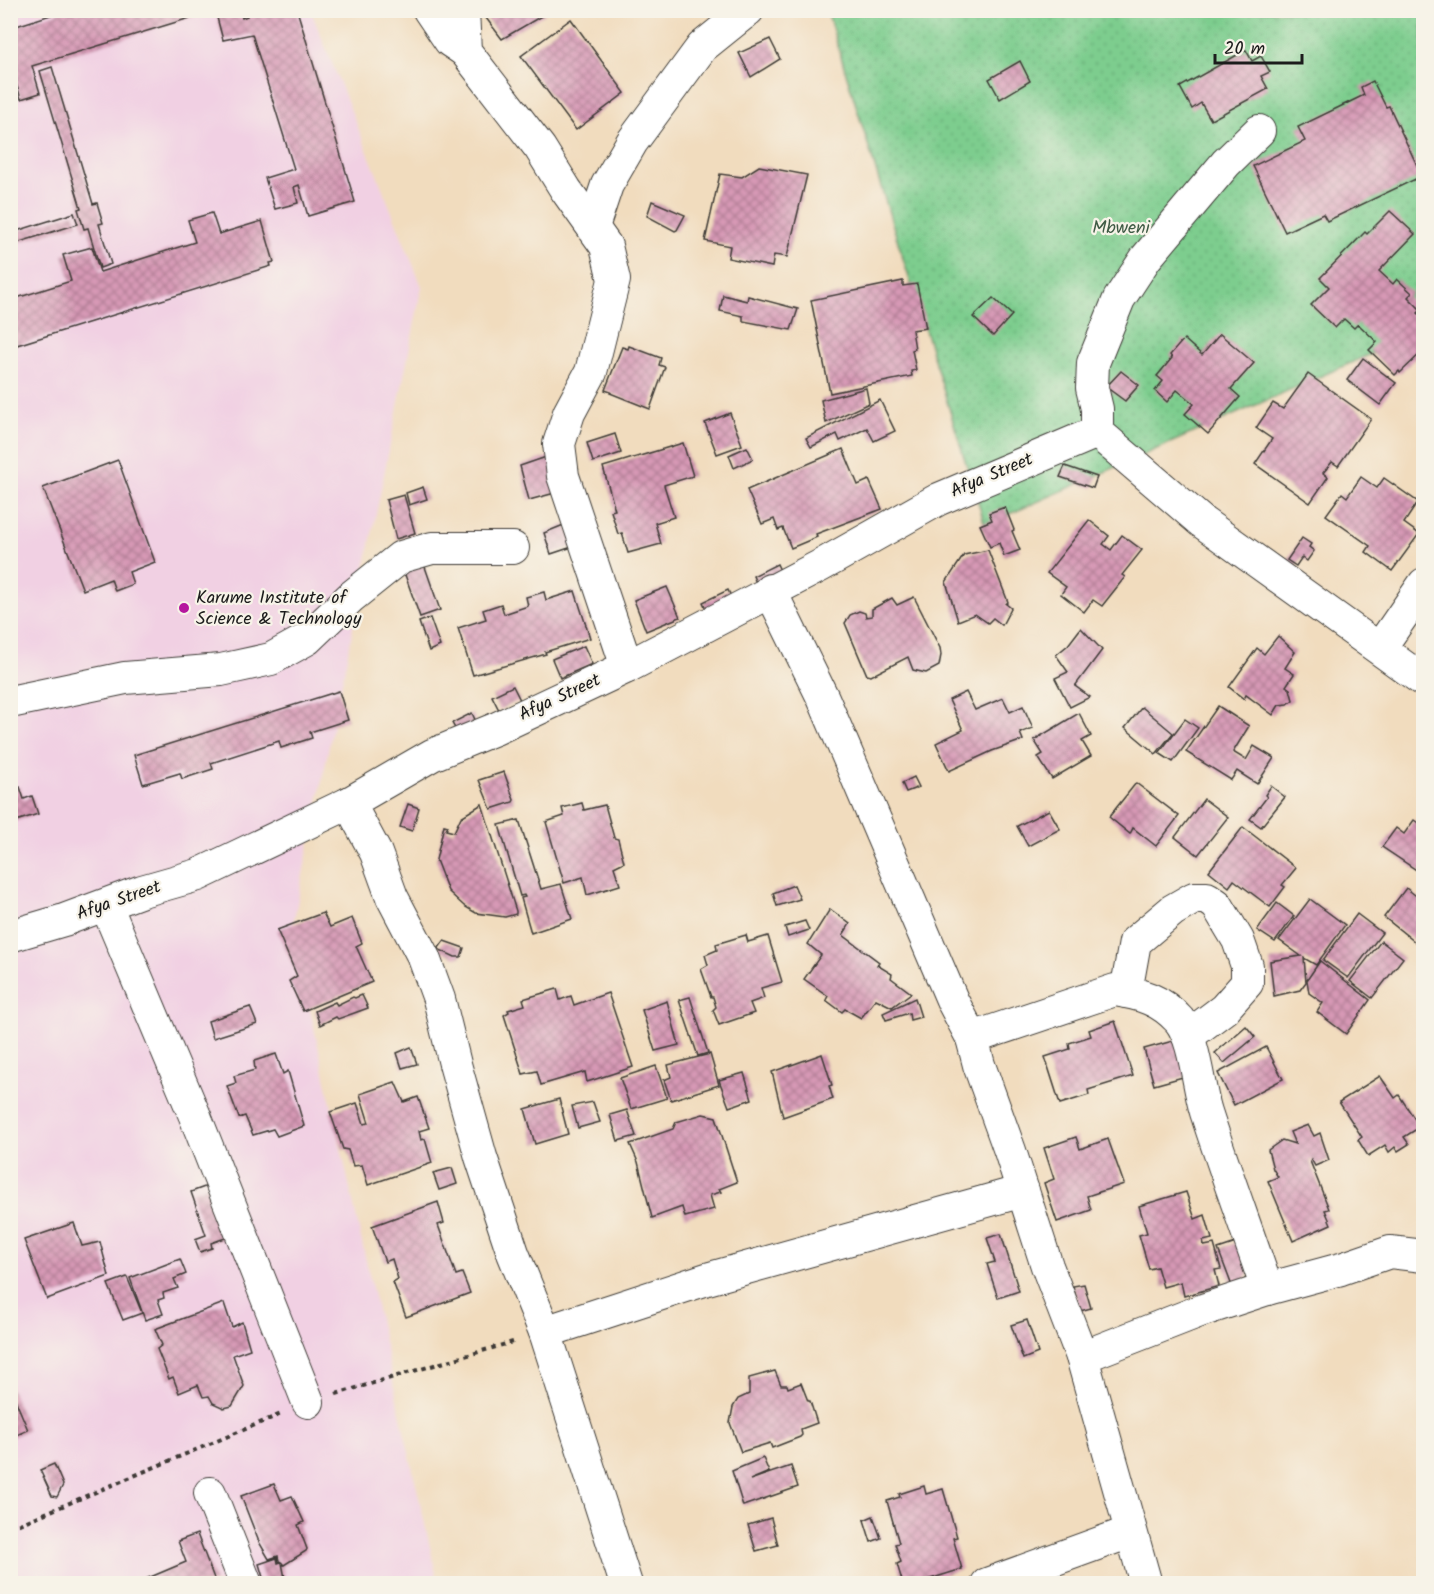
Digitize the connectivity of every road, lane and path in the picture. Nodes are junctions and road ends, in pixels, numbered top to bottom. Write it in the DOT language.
graph roads {
  1 [pos="429,10"];
  2 [pos="463,10"];
  3 [pos="748,10"];
  4 [pos="465,51"];
  5 [pos="1259,131"];
  6 [pos="593,227"];
  7 [pos="1097,432"];
  8 [pos="513,548"];
  9 [pos="1424,584"];
  10 [pos="770,590"];
  11 [pos="1380,648"];
  12 [pos="627,667"];
  13 [pos="1424,681"];
  14 [pos="10,702"];
  15 [pos="349,803"];
  16 [pos="106,905"];
  17 [pos="10,936"];
  18 [pos="1126,992"];
  19 [pos="1188,1036"];
  20 [pos="972,1038"];
  21 [pos="1023,1191"];
  22 [pos="1424,1256"];
  23 [pos="1267,1289"];
  24 [pos="545,1332"];
  25 [pos="1082,1357"];
  26 [pos="308,1402"];
  27 [pos="210,1493"];
  28 [pos="10,1528"];
  29 [pos="1130,1532"];
  30 [pos="1424,1567"];
  31 [pos="246,1584"];
  32 [pos="626,1584"];
  33 [pos="987,1584"];
  34 [pos="1146,1584"];
  35 [pos="1419,1584"];
  1 -- 4 [label="street"];
  2 -- 4 [label="street"];
  3 -- 6 [label="street"];
  4 -- 6 [label="street"];
  5 -- 7 [label="street"];
  6 -- 12 [label="street"];
  7 -- 10 [label="street, Afya Street"];
  7 -- 11 [label="street"];
  8 -- 14 [label="street"];
  9 -- 11 [label="street"];
  10 -- 12 [label="street, Afya Street"];
  10 -- 20 [label="street"];
  11 -- 13 [label="street"];
  12 -- 15 [label="street, Afya Street"];
  15 -- 16 [label="street, Afya Street"];
  15 -- 24 [label="street"];
  16 -- 17 [label="street, Afya Street"];
  16 -- 26 [label="street"];
  18 -- 19 [label="street"];
  18 -- 19 [label="street"];
  18 -- 20 [label="street"];
  19 -- 23 [label="street"];
  20 -- 21 [label="street"];
  21 -- 24 [label="street"];
  21 -- 25 [label="street"];
  22 -- 23 [label="street"];
  23 -- 25 [label="street"];
  24 -- 26 [label="path"];
  24 -- 32 [label="street"];
  25 -- 29 [label="street"];
  26 -- 28 [label="path"];
  27 -- 31 [label="street"];
  29 -- 33 [label="street"];
  29 -- 34 [label="street"];
  30 -- 35 [label="path"];
}
